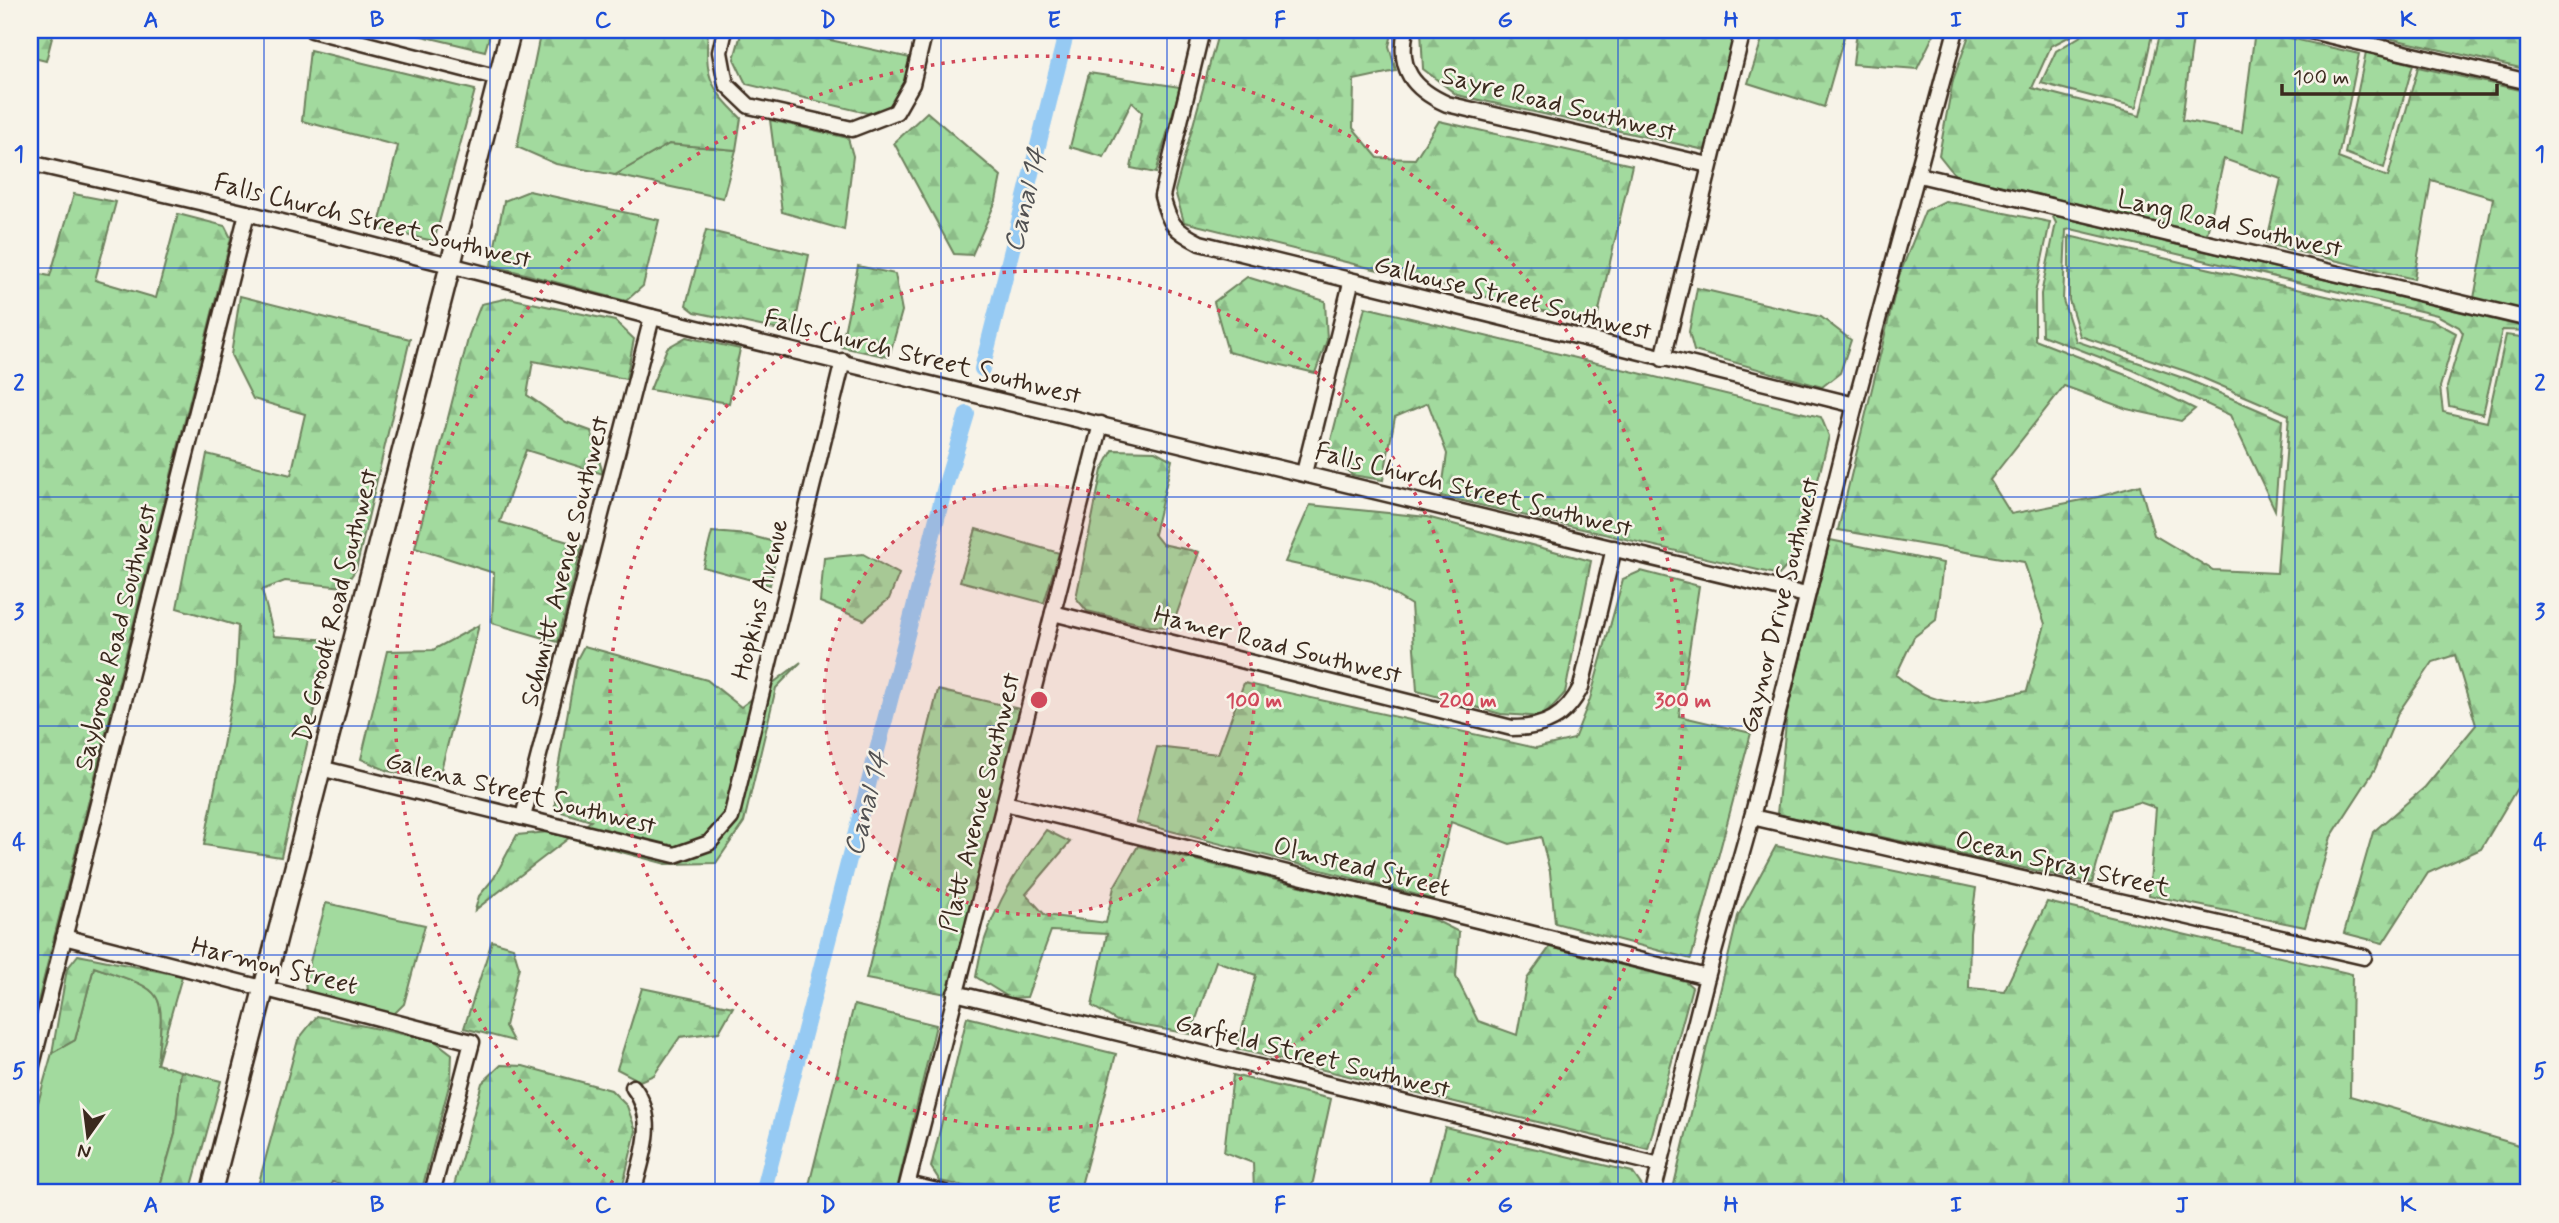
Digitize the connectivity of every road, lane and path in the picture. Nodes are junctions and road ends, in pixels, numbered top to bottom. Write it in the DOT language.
graph roads {
  1 [pos="312,30"];
  2 [pos="511,30"];
  3 [pos="725,30"];
  4 [pos="925,30"];
  5 [pos="1202,30"];
  6 [pos="1406,30"];
  7 [pos="1743,30"];
  8 [pos="1956,30"];
  9 [pos="2306,30"];
  10 [pos="499,78"];
  11 [pos="2529,82"];
  12 [pos="30,163"];
  13 [pos="1709,165"];
  14 [pos="1919,175"];
  15 [pos="247,213"];
  16 [pos="448,263"];
  17 [pos="1351,283"];
  18 [pos="652,317"];
  19 [pos="2529,319"];
  20 [pos="1663,359"];
  21 [pos="843,361"];
  22 [pos="1855,405"];
  23 [pos="1101,424"];
  24 [pos="1304,473"];
  25 [pos="1614,548"];
  26 [pos="1806,594"];
  27 [pos="1053,613"];
  28 [pos="320,768"];
  29 [pos="1005,803"];
  30 [pos="523,817"];
  31 [pos="1752,817"];
  32 [pos="709,843"];
  33 [pos="64,937"];
  34 [pos="2364,957"];
  35 [pos="1707,976"];
  36 [pos="264,987"];
  37 [pos="955,993"];
  38 [pos="30,1073"];
  39 [pos="633,1087"];
  40 [pos="1660,1165"];
  41 [pos="906,1189"];
  42 [pos="211,1193"];
  43 [pos="432,1193"];
  44 [pos="633,1193"];
  45 [pos="945,1193"];
  46 [pos="1653,1193"];
  1 -- 10 [label="street"];
  2 -- 10 [label="street, De Groodt Road Southwest"];
  3 -- 4 [label="street"];
  5 -- 17 [label="street, Galhouse Street Southwest"];
  6 -- 13 [label="street, Sayre Road Southwest"];
  7 -- 13 [label="street"];
  8 -- 14 [label="street, Gaynor Drive Southwest"];
  9 -- 11 [label="street"];
  10 -- 16 [label="street, De Groodt Road Southwest"];
  12 -- 15 [label="street, Falls Church Street Southwest"];
  13 -- 20 [label="street"];
  14 -- 19 [label="street, Lang Road Southwest"];
  14 -- 22 [label="street, Gaynor Drive Southwest"];
  15 -- 16 [label="street, Falls Church Street Southwest"];
  15 -- 33 [label="street, Saybrook Road Southwest"];
  16 -- 18 [label="street, Falls Church Street Southwest"];
  16 -- 28 [label="street, De Groodt Road Southwest"];
  17 -- 20 [label="street, Galhouse Street Southwest"];
  17 -- 24 [label="street"];
  18 -- 21 [label="street, Falls Church Street Southwest"];
  18 -- 30 [label="street, Schmitt Avenue Southwest"];
  20 -- 22 [label="street, Galhouse Street Southwest"];
  21 -- 23 [label="street, Falls Church Street Southwest"];
  21 -- 32 [label="street, Hopkins Avenue"];
  22 -- 26 [label="street, Gaynor Drive Southwest"];
  23 -- 24 [label="street, Falls Church Street Southwest"];
  23 -- 27 [label="street, Platt Avenue Southwest"];
  24 -- 25 [label="street, Falls Church Street Southwest"];
  25 -- 26 [label="street, Falls Church Street Southwest"];
  25 -- 27 [label="street, Hamer Road Southwest"];
  26 -- 31 [label="street, Gaynor Drive Southwest"];
  27 -- 29 [label="street, Platt Avenue Southwest"];
  28 -- 30 [label="street, Galena Street Southwest"];
  28 -- 36 [label="street, De Groodt Road Southwest"];
  29 -- 35 [label="street, Olmstead Street"];
  29 -- 37 [label="street, Platt Avenue Southwest"];
  30 -- 32 [label="street, Galena Street Southwest"];
  31 -- 34 [label="street, Ocean Spray Street"];
  31 -- 35 [label="street, Gaynor Drive Southwest"];
  33 -- 36 [label="street, Harmon Street"];
  33 -- 38 [label="street, Saybrook Road Southwest"];
  35 -- 40 [label="street, Gaynor Drive Southwest"];
  36 -- 42 [label="street, De Groodt Road Southwest"];
  36 -- 43 [label="street, Harmon Street"];
  37 -- 40 [label="street, Garfield Street Southwest"];
  37 -- 41 [label="street, Platt Avenue Southwest"];
  39 -- 44 [label="street"];
  40 -- 46 [label="street, Gaynor Drive Southwest"];
  41 -- 45 [label="street"];
}
